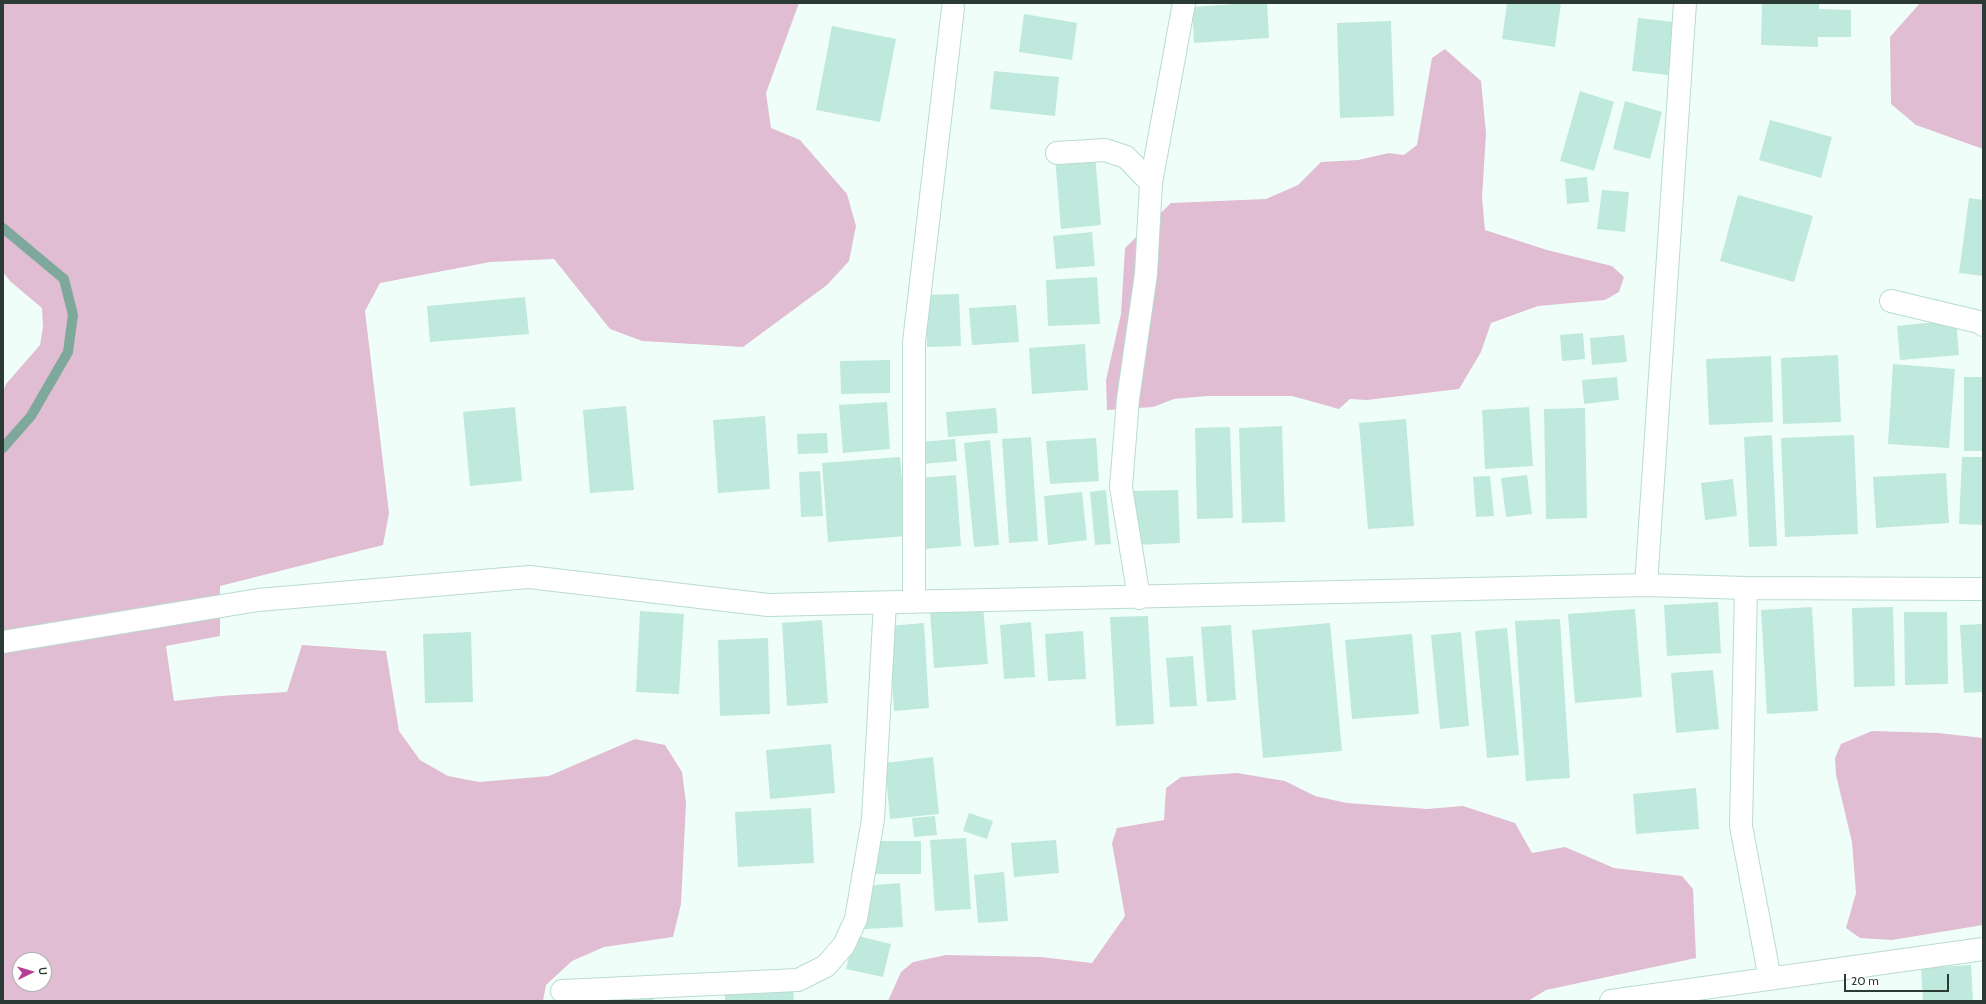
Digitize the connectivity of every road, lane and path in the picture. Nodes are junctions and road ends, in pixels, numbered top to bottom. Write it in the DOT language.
graph roads {
  1 [pos="1184,3"];
  2 [pos="1684,3"];
  3 [pos="953,8"];
  4 [pos="1057,154"];
  5 [pos="1151,183"];
  6 [pos="1891,301"];
  7 [pos="1983,325"];
  8 [pos="1646,585"];
  9 [pos="1746,588"];
  10 [pos="1983,589"];
  11 [pos="1139,598"];
  12 [pos="914,602"];
  13 [pos="885,603"];
  14 [pos="3,642"];
  15 [pos="1983,949"];
  16 [pos="1770,979"];
  17 [pos="562,991"];
  18 [pos="698,993"];
  19 [pos="1611,1001"];
  1 -- 5 [label="street"];
  2 -- 8 [label="street"];
  3 -- 12 [label="street"];
  4 -- 5 [label="street"];
  5 -- 11 [label="street"];
  6 -- 7 [label="street"];
  8 -- 9 [label="street"];
  8 -- 11 [label="street"];
  9 -- 10 [label="street"];
  9 -- 16 [label="street"];
  11 -- 12 [label="street"];
  12 -- 13 [label="street"];
  13 -- 14 [label="street"];
  13 -- 18 [label="street"];
  15 -- 16 [label="street"];
  16 -- 19 [label="street"];
  17 -- 18 [label="street"];
}
